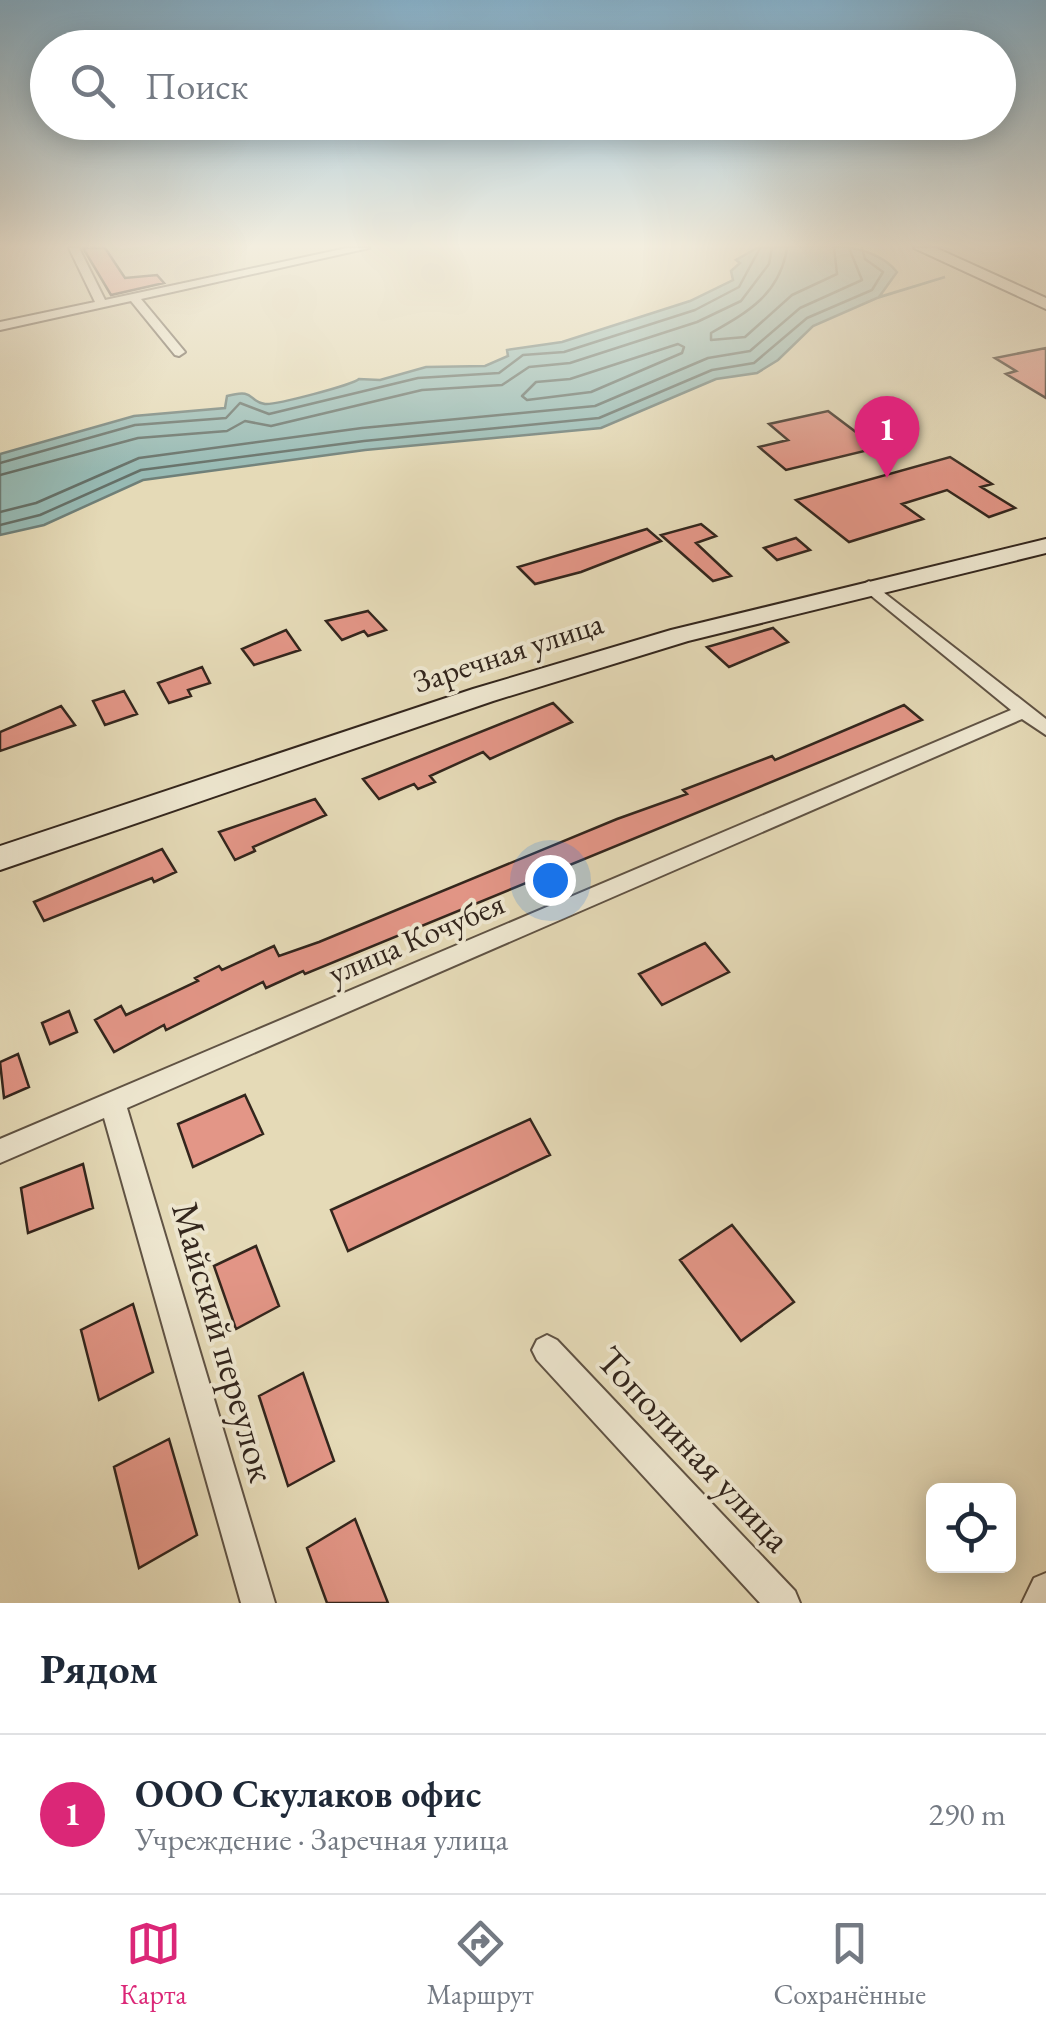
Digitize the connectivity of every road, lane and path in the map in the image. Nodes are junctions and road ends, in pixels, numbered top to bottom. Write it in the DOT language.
graph roads {
  1 [pos="154,323"];
  2 [pos="178,352"];
  3 [pos="1046,546"];
  4 [pos="869,586"];
  5 [pos="1022,712"];
  6 [pos="1046,729"];
  7 [pos="0,858"];
  8 [pos="113,1104"];
  9 [pos="0,1152"];
  10 [pos="547,1350"];
  11 [pos="1046,1590"];
  12 [pos="258,1603"];
  13 [pos="783,1603"];
  14 [pos="1039,1603"];
  1 -- 2 [label="street"];
  3 -- 4 [label="main road, Заречная улица"];
  4 -- 5 [label="street"];
  4 -- 7 [label="main road, Заречная улица"];
  5 -- 6 [label="street"];
  5 -- 8 [label="street, улица Кочубея"];
  8 -- 9 [label="street, улица Кочубея"];
  8 -- 12 [label="street, Майский переулок"];
  10 -- 13 [label="street, Тополиная улица"];
  11 -- 14 [label="street"];
}
